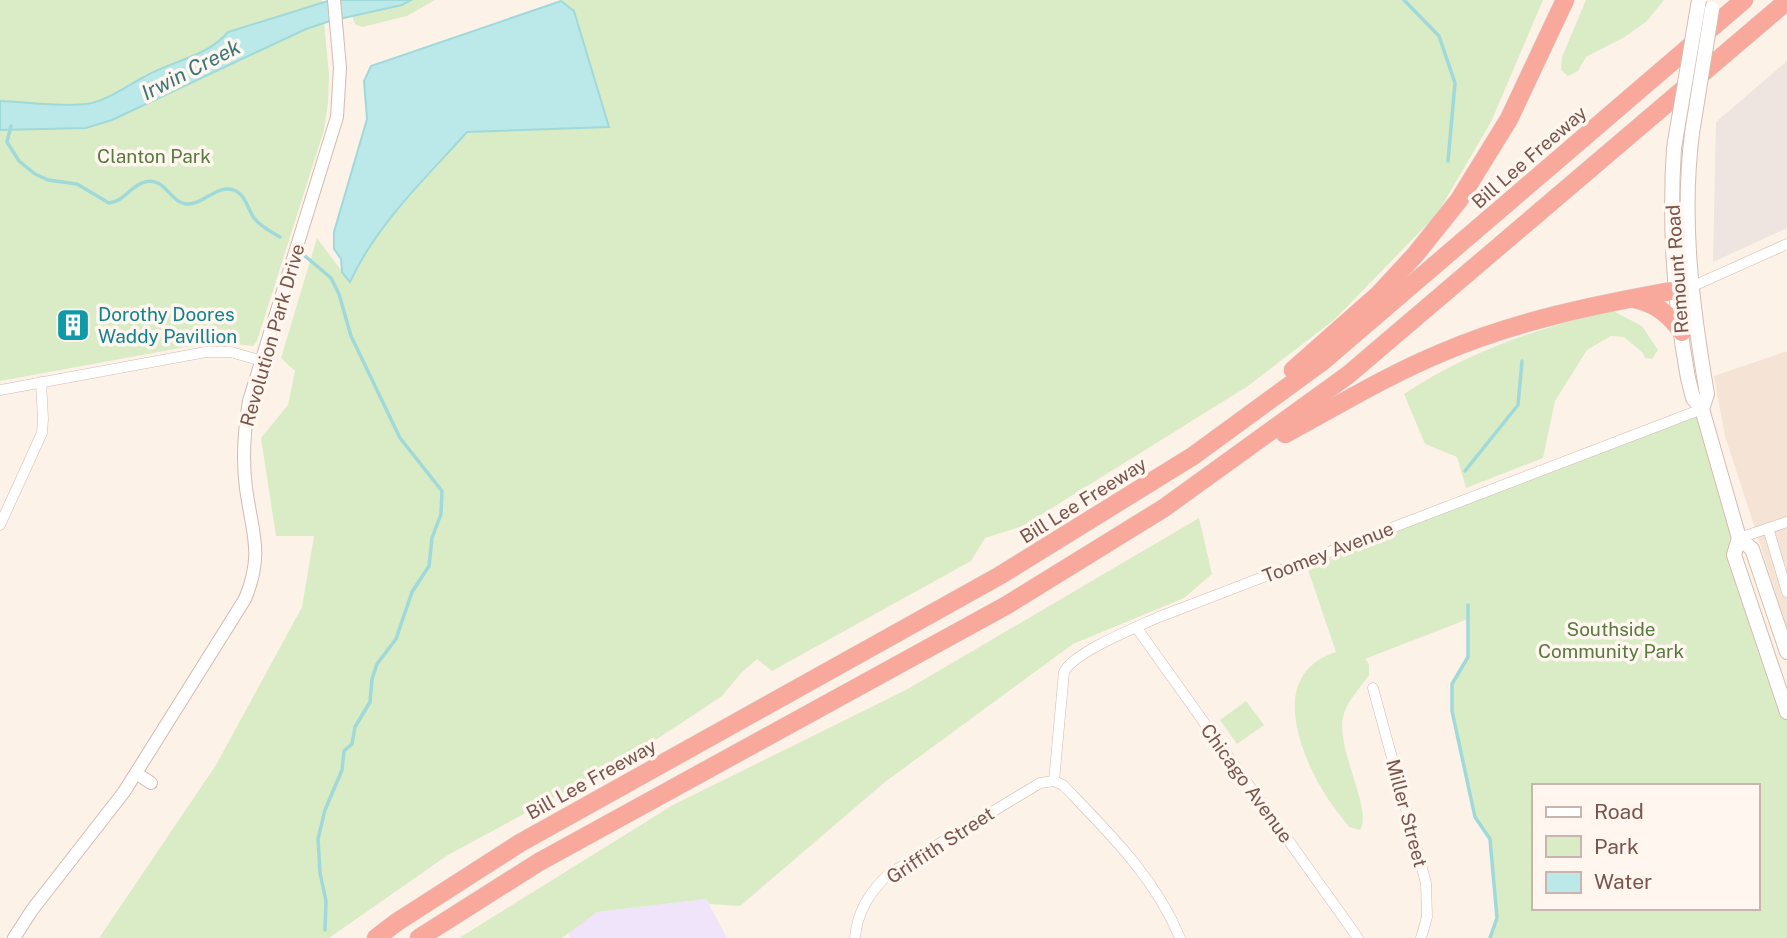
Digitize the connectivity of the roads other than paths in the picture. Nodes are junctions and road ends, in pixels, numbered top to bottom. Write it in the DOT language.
graph roads {
  1 [pos="334,0"];
  2 [pos="1564,0"];
  3 [pos="1699,0"];
  4 [pos="1714,0"];
  5 [pos="1744,0"];
  6 [pos="1787,1"];
  7 [pos="1787,244"];
  8 [pos="1684,288"];
  9 [pos="1631,298"];
  10 [pos="1682,332"];
  11 [pos="262,361"];
  12 [pos="41,382"];
  13 [pos="0,390"];
  14 [pos="1702,410"];
  15 [pos="1193,456"];
  16 [pos="1212,474"];
  17 [pos="1787,522"];
  18 [pos="0,525"];
  19 [pos="1768,528"];
  20 [pos="1739,538"];
  21 [pos="1783,566"];
  22 [pos="1787,592"];
  23 [pos="1136,627"];
  24 [pos="1787,652"];
  25 [pos="1373,688"];
  26 [pos="1787,712"];
  27 [pos="136,773"];
  28 [pos="1054,780"];
  29 [pos="151,783"];
  30 [pos="14,938"];
  31 [pos="376,938"];
  32 [pos="419,938"];
  33 [pos="855,938"];
  34 [pos="1180,938"];
  35 [pos="1358,938"];
  36 [pos="1421,938"];
  1 -- 11 [label="street, Revolution Park Drive"];
  2 -- 15 [label="highway"];
  3 -- 8 [label="main road, Remount Road, bridge"];
  4 -- 8 [label="main road, Remount Road, bridge"];
  5 -- 15 [label="highway, Bill Lee Freeway"];
  6 -- 16 [label="highway"];
  7 -- 8 [label="street"];
  8 -- 9 [label="highway"];
  8 -- 10 [label="main road, Remount Road"];
  8 -- 14 [label="main road, Remount Road"];
  9 -- 10 [label="highway"];
  9 -- 16 [label="highway"];
  10 -- 14 [label="main road, Remount Road"];
  11 -- 12 [label="street"];
  11 -- 27 [label="street, Revolution Park Drive"];
  12 -- 13 [label="street"];
  12 -- 18 [label="street"];
  14 -- 20 [label="main road, Remount Road"];
  14 -- 23 [label="street, Toomey Avenue"];
  15 -- 31 [label="highway, Bill Lee Freeway"];
  16 -- 32 [label="highway"];
  17 -- 19 [label="street"];
  19 -- 20 [label="street"];
  19 -- 21 [label="street"];
  20 -- 24 [label="main road, Remount Road"];
  20 -- 26 [label="main road, Remount Road"];
  21 -- 22 [label="street"];
  23 -- 28 [label="street, Toomey Avenue"];
  23 -- 35 [label="street, Chicago Avenue"];
  25 -- 36 [label="street, Miller Street"];
  27 -- 29 [label="street"];
  27 -- 30 [label="street, Revolution Park Drive"];
  28 -- 33 [label="street, Griffith Street"];
  28 -- 34 [label="street"];
}
